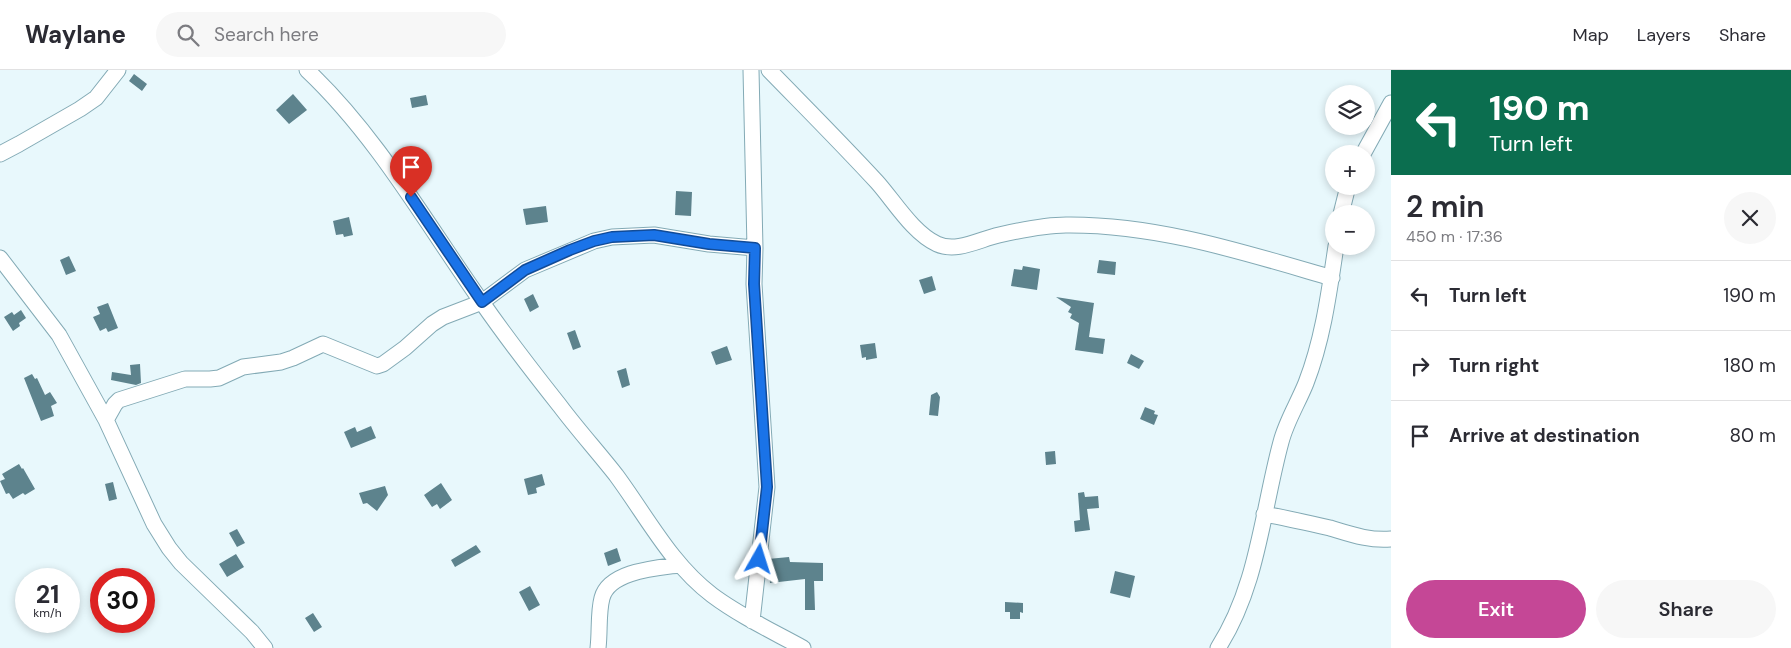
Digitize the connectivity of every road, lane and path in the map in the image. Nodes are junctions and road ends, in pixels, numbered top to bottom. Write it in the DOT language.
graph roads {
  1 [pos="118,70"];
  2 [pos="307,70"];
  3 [pos="751,70"];
  4 [pos="769,70"];
  5 [pos="1391,103"];
  6 [pos="1369,145"];
  7 [pos="0,154"];
  8 [pos="755,248"];
  9 [pos="1335,255"];
  10 [pos="0,258"];
  11 [pos="1332,278"];
  12 [pos="482,302"];
  13 [pos="106,420"];
  14 [pos="1264,514"];
  15 [pos="1391,539"];
  16 [pos="679,564"];
  17 [pos="752,621"];
  18 [pos="265,648"];
  19 [pos="598,648"];
  20 [pos="802,648"];
  21 [pos="1218,648"];
  1 -- 7 [label="street"];
  2 -- 12 [label="street"];
  3 -- 8 [label="street"];
  4 -- 11 [label="street"];
  5 -- 6 [label="street"];
  8 -- 12 [label="street"];
  8 -- 17 [label="street"];
  9 -- 11 [label="street"];
  10 -- 13 [label="street"];
  11 -- 14 [label="street"];
  12 -- 13 [label="street"];
  12 -- 16 [label="street"];
  13 -- 18 [label="street"];
  14 -- 15 [label="street"];
  14 -- 21 [label="street"];
  16 -- 17 [label="street"];
  16 -- 19 [label="street"];
  17 -- 20 [label="street"];
}
